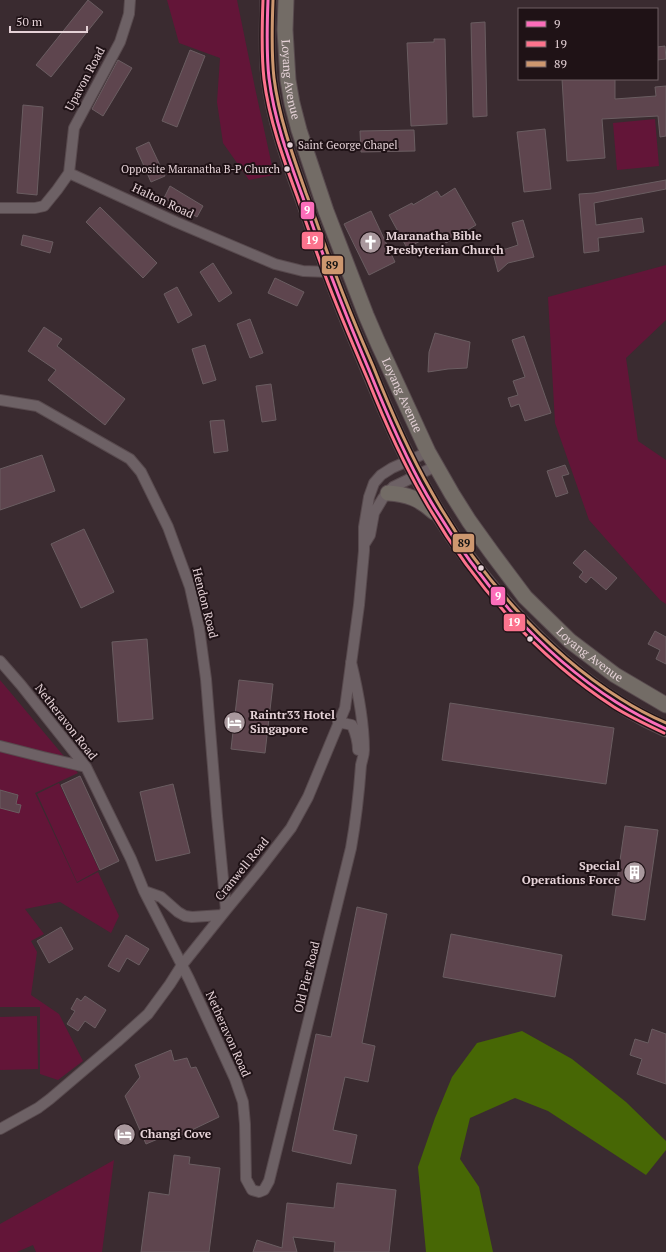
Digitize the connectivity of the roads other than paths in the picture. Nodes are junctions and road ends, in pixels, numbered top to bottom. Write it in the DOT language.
graph roads {
  1 [pos="130,0"];
  2 [pos="268,0"];
  3 [pos="286,0"];
  4 [pos="267,30"];
  5 [pos="285,30"];
  6 [pos="70,173"];
  7 [pos="0,208"];
  8 [pos="329,272"];
  9 [pos="0,400"];
  10 [pos="428,452"];
  11 [pos="410,460"];
  12 [pos="436,466"];
  13 [pos="417,476"];
  14 [pos="388,493"];
  15 [pos="441,518"];
  16 [pos="365,543"];
  17 [pos="0,661"];
  18 [pos="351,662"];
  19 [pos="666,705"];
  20 [pos="345,708"];
  21 [pos="338,722"];
  22 [pos="666,729"];
  23 [pos="364,730"];
  24 [pos="0,746"];
  25 [pos="362,761"];
  26 [pos="86,767"];
  27 [pos="144,891"];
  28 [pos="224,912"];
  29 [pos="182,965"];
  30 [pos="0,1129"];
  31 [pos="259,1192"];
  1 -- 6 [label="street, Upavon Road"];
  2 -- 4 [label="main road, Loyang Avenue"];
  3 -- 5 [label="main road, Loyang Avenue"];
  4 -- 5 [label="main road"];
  4 -- 8 [label="main road, Loyang Avenue"];
  5 -- 10 [label="main road, Loyang Avenue"];
  6 -- 7 [label="street"];
  6 -- 8 [label="street, Halton Road"];
  8 -- 11 [label="main road, Loyang Avenue"];
  9 -- 28 [label="street, Hendon Road"];
  10 -- 11 [label="street, Cranwell Road"];
  10 -- 12 [label="main road, Loyang Avenue"];
  11 -- 13 [label="main road, Loyang Avenue"];
  11 -- 16 [label="street, Cranwell Road"];
  12 -- 13 [label="street, Cranwell Road"];
  12 -- 19 [label="main road, Loyang Avenue"];
  13 -- 14 [label="street, Cranwell Road"];
  13 -- 15 [label="main road, Loyang Avenue"];
  14 -- 15 [label="main road"];
  14 -- 16 [label="street, Cranwell Road"];
  15 -- 22 [label="main road, Loyang Avenue"];
  16 -- 18 [label="street, Cranwell Road"];
  17 -- 26 [label="street, Netheravon Road"];
  18 -- 20 [label="street, Cranwell Road"];
  18 -- 23 [label="street, Old Pier Road"];
  20 -- 21 [label="street, Cranwell Road"];
  20 -- 23 [label="street, Old Pier Road"];
  21 -- 25 [label="street, Old Pier Road"];
  21 -- 28 [label="street, Cranwell Road"];
  23 -- 25 [label="street, Old Pier Road"];
  24 -- 26 [label="street"];
  25 -- 31 [label="street, Old Pier Road"];
  26 -- 27 [label="street, Netheravon Road"];
  27 -- 28 [label="street"];
  27 -- 29 [label="street, Netheravon Road"];
  28 -- 29 [label="street, Cranwell Road"];
  29 -- 30 [label="street, Cranwell Road"];
  29 -- 31 [label="street, Netheravon Road"];
}
